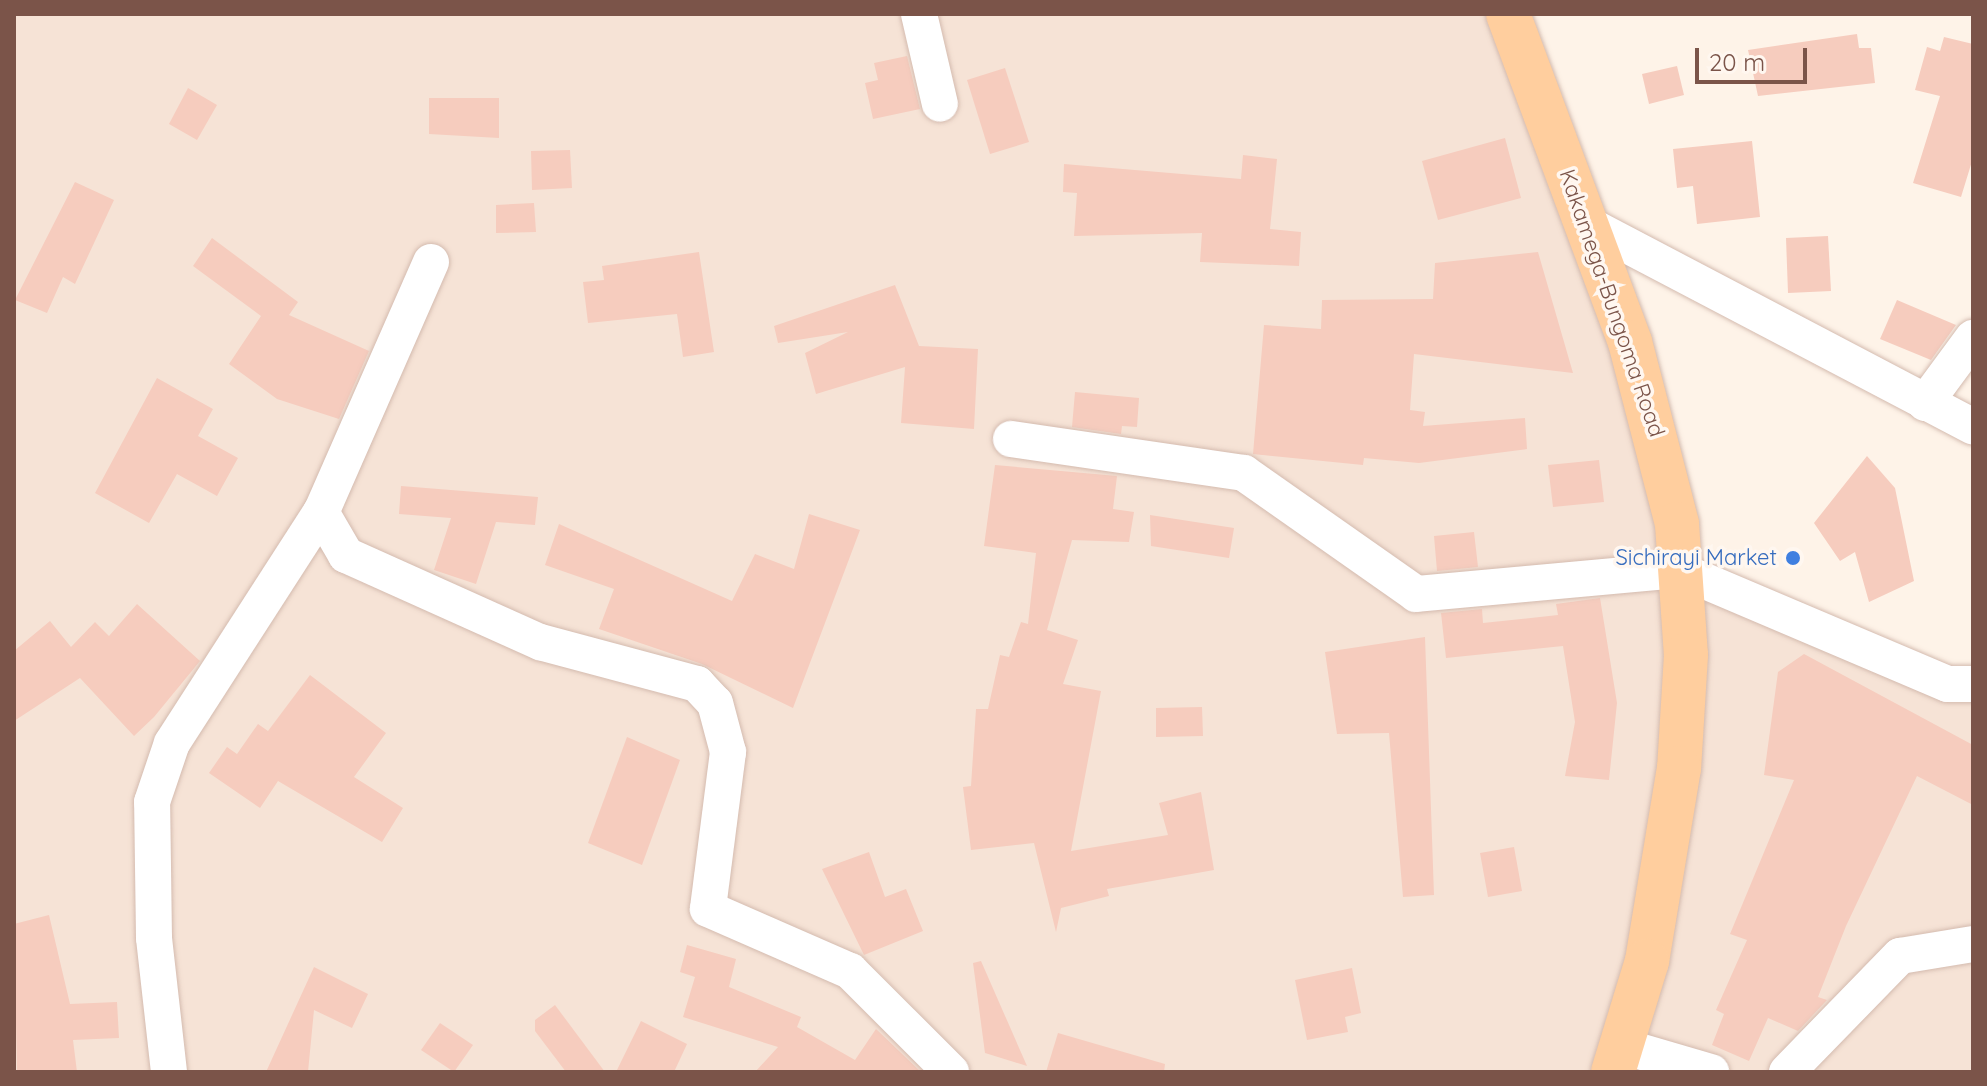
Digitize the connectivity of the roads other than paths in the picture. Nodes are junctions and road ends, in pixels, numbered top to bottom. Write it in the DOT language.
graph roads {
  1 [pos="919,14"];
  2 [pos="1508,14"];
  3 [pos="940,104"];
  4 [pos="1587,224"];
  5 [pos="431,262"];
  6 [pos="1973,338"];
  7 [pos="1925,403"];
  8 [pos="1973,427"];
  9 [pos="1011,439"];
  10 [pos="321,512"];
  11 [pos="1679,570"];
  12 [pos="1973,684"];
  13 [pos="1973,944"];
  14 [pos="1618,1059"];
  15 [pos="169,1072"];
  16 [pos="951,1072"];
  17 [pos="1711,1072"];
  18 [pos="1787,1072"];
  1 -- 3 [label="street"];
  2 -- 4 [label="main road, Kakamega-Bungoma Road"];
  4 -- 7 [label="street"];
  4 -- 11 [label="main road, Kakamega-Bungoma Road"];
  5 -- 10 [label="street"];
  6 -- 7 [label="street"];
  7 -- 8 [label="street"];
  9 -- 11 [label="street"];
  10 -- 15 [label="street"];
  10 -- 16 [label="street"];
  11 -- 12 [label="street"];
  11 -- 14 [label="main road, Kakamega-Bungoma Road"];
  13 -- 18 [label="street"];
  14 -- 17 [label="street"];
}
